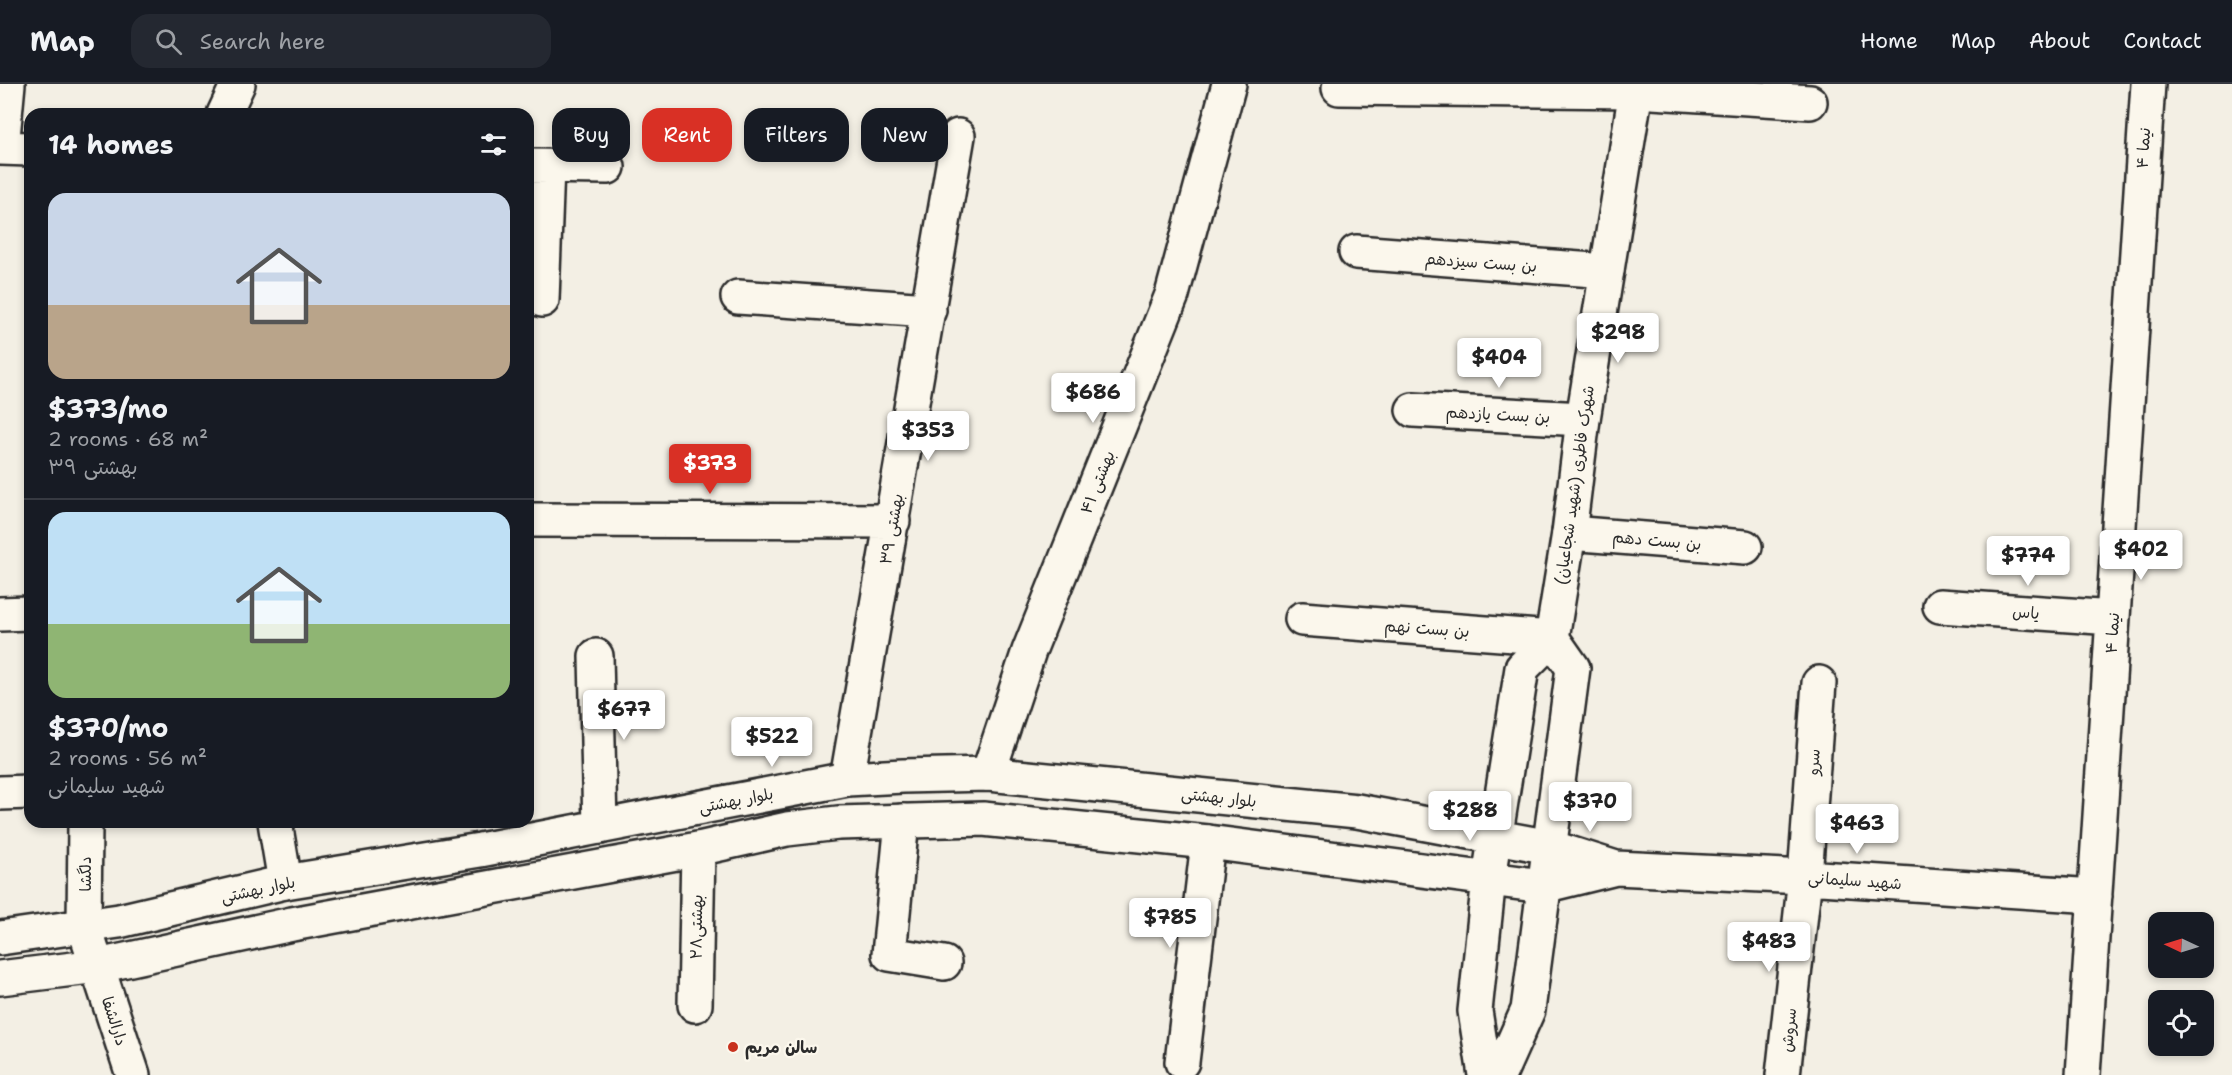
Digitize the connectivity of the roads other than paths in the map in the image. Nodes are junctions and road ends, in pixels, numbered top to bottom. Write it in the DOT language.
graph roads {
  1 [pos="8,84"];
  2 [pos="238,84"];
  3 [pos="1229,84"];
  4 [pos="2148,84"];
  5 [pos="1339,88"];
  6 [pos="1636,88"];
  7 [pos="1810,102"];
  8 [pos="227,108"];
  9 [pos="958,136"];
  10 [pos="11,148"];
  11 [pos="538,166"];
  12 [pos="608,167"];
  13 [pos="1356,252"];
  14 [pos="1607,271"];
  15 [pos="738,297"];
  16 [pos="542,300"];
  17 [pos="929,310"];
  18 [pos="1413,410"];
  19 [pos="1583,419"];
  20 [pos="534,520"];
  21 [pos="893,520"];
  22 [pos="1569,533"];
  23 [pos="1745,547"];
  24 [pos="1940,606"];
  25 [pos="0,614"];
  26 [pos="24,614"];
  27 [pos="2113,618"];
  28 [pos="1302,619"];
  29 [pos="1552,638"];
  30 [pos="596,656"];
  31 [pos="1819,683"];
  32 [pos="988,774"];
  33 [pos="847,779"];
  34 [pos="24,792"];
  35 [pos="0,794"];
  36 [pos="902,821"];
  37 [pos="600,827"];
  38 [pos="85,828"];
  39 [pos="276,828"];
  40 [pos="1496,837"];
  41 [pos="1208,842"];
  42 [pos="1550,847"];
  43 [pos="698,849"];
  44 [pos="1616,868"];
  45 [pos="1805,877"];
  46 [pos="1489,878"];
  47 [pos="285,882"];
  48 [pos="1544,886"];
  49 [pos="2095,896"];
  50 [pos="84,926"];
  51 [pos="0,938"];
  52 [pos="944,963"];
  53 [pos="98,966"];
  54 [pos="0,978"];
  55 [pos="695,1005"];
  56 [pos="1182,1062"];
  57 [pos="133,1075"];
  58 [pos="1485,1075"];
  59 [pos="1499,1075"];
  60 [pos="1783,1075"];
  61 [pos="2083,1075"];
  1 -- 10 [label="street"];
  2 -- 8 [label="street"];
  3 -- 32 [label="street, بهشتی ۴۱"];
  4 -- 27 [label="street, نیما ۴"];
  5 -- 6 [label="street"];
  6 -- 7 [label="street"];
  6 -- 14 [label="street, شهرک فاطری (شهید شجاعیان)"];
  9 -- 17 [label="street, بهشتی ۳۹"];
  11 -- 12 [label="street"];
  11 -- 16 [label="street"];
  13 -- 14 [label="street, بن بست سیزدهم"];
  14 -- 19 [label="street, شهرک فاطری (شهید شجاعیان)"];
  15 -- 17 [label="street"];
  17 -- 21 [label="street, بهشتی ۳۹"];
  18 -- 19 [label="street, بن بست یازدهم"];
  19 -- 22 [label="street, شهرک فاطری (شهید شجاعیان)"];
  20 -- 21 [label="street"];
  21 -- 33 [label="street, بهشتی ۳۹"];
  22 -- 23 [label="street, بن بست دهم"];
  22 -- 29 [label="street, شهرک فاطری (شهید شجاعیان)"];
  24 -- 27 [label="street, یاس"];
  25 -- 26 [label="street"];
  27 -- 49 [label="street, نیما ۴"];
  28 -- 29 [label="street, بن بست نهم"];
  29 -- 40 [label="street"];
  29 -- 42 [label="street"];
  30 -- 37 [label="street"];
  31 -- 45 [label="street, سرو"];
  32 -- 33 [label="street, بلوار بهشتی"];
  32 -- 40 [label="street, بلوار بهشتی"];
  33 -- 37 [label="street, بلوار بهشتی"];
  34 -- 35 [label="street"];
  36 -- 41 [label="street"];
  36 -- 43 [label="street"];
  36 -- 52 [label="street"];
  37 -- 47 [label="street, بلوار بهشتی"];
  38 -- 50 [label="street, دلگشا"];
  39 -- 47 [label="street"];
  40 -- 42 [label="street, بلوار بهشتی"];
  40 -- 46 [label="street"];
  41 -- 46 [label="street"];
  41 -- 56 [label="street"];
  42 -- 44 [label="street, شهید سلیمانی"];
  42 -- 48 [label="street"];
  43 -- 53 [label="street"];
  43 -- 55 [label="street, بهشتی۲۸"];
  44 -- 45 [label="street, شهید سلیمانی"];
  44 -- 48 [label="street, شهید سلیمانی"];
  45 -- 49 [label="street, شهید سلیمانی"];
  45 -- 60 [label="street, سروش"];
  46 -- 48 [label="street"];
  46 -- 58 [label="street"];
  47 -- 50 [label="street, بلوار بهشتی"];
  48 -- 59 [label="street"];
  49 -- 61 [label="street, نیما ۴"];
  50 -- 51 [label="street, بلوار بهشتی"];
  50 -- 53 [label="street, دلگشا"];
  53 -- 54 [label="street"];
  53 -- 57 [label="street, دارالشفا"];
}
